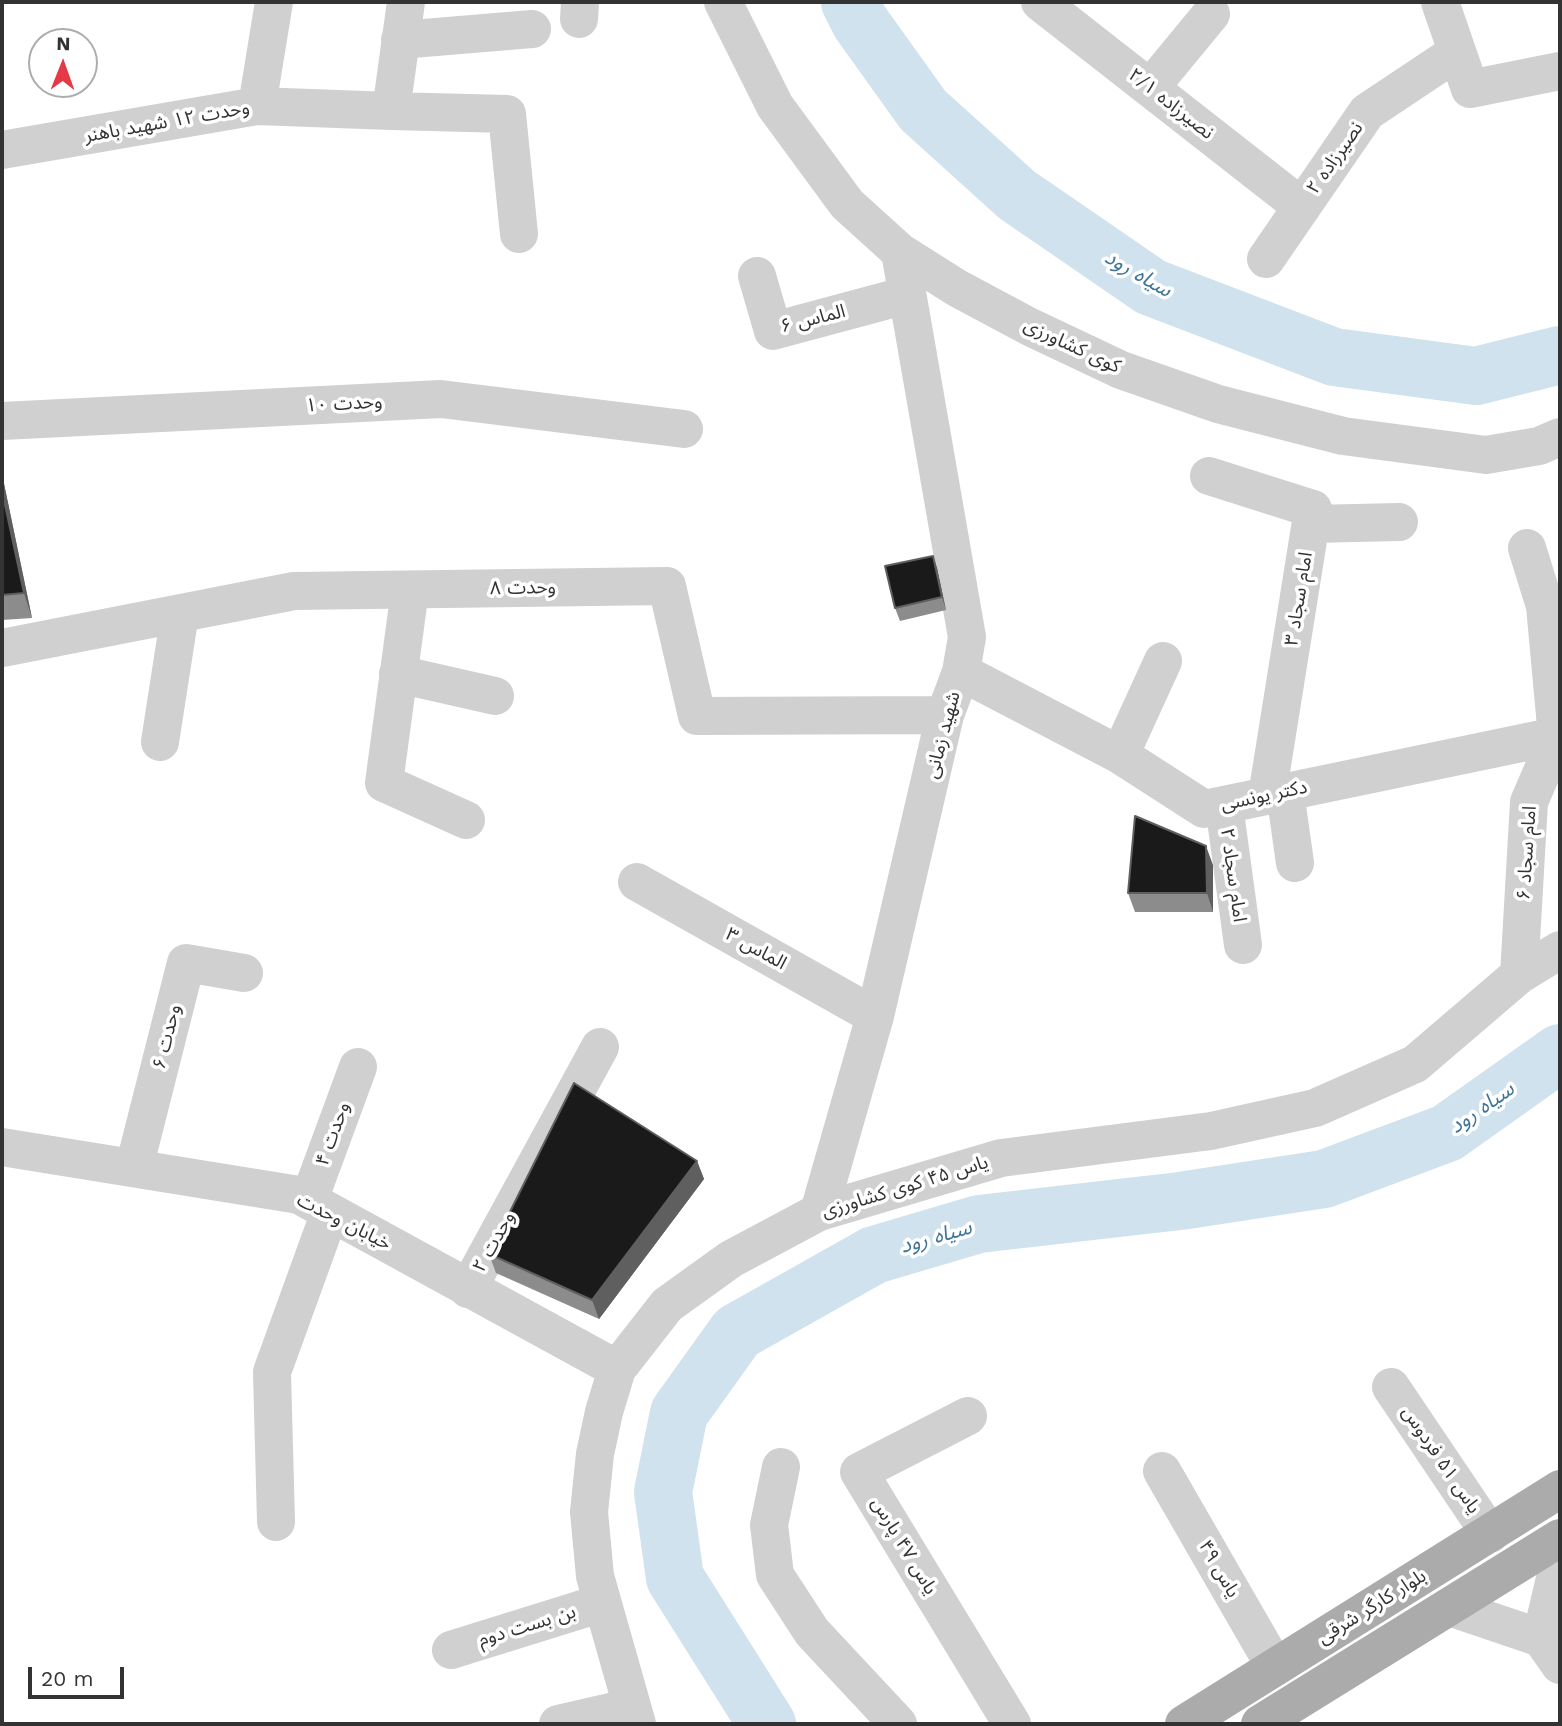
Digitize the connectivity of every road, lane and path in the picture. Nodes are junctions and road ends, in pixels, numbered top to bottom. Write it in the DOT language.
graph roads {
  1 [pos="274,2"];
  2 [pos="406,2"];
  3 [pos="723,2"];
  4 [pos="1040,2"];
  5 [pos="1440,2"];
  6 [pos="1211,13"];
  7 [pos="532,29"];
  8 [pos="400,40"];
  9 [pos="1457,52"];
  10 [pos="1560,71"];
  11 [pos="1150,88"];
  12 [pos="257,106"];
  13 [pos="391,111"];
  14 [pos="2,150"];
  15 [pos="1302,207"];
  16 [pos="519,234"];
  17 [pos="900,252"];
  18 [pos="1266,259"];
  19 [pos="757,276"];
  20 [pos="907,295"];
  21 [pos="2,421"];
  22 [pos="684,429"];
  23 [pos="1560,437"];
  24 [pos="1209,476"];
  25 [pos="1399,522"];
  26 [pos="1311,524"];
  27 [pos="1527,548"];
  28 [pos="410,590"];
  29 [pos="1553,601"];
  30 [pos="180,613"];
  31 [pos="2,648"];
  32 [pos="1163,661"];
  33 [pos="961,671"];
  34 [pos="398,674"];
  35 [pos="495,696"];
  36 [pos="945,715"];
  37 [pos="1559,736"];
  38 [pos="160,742"];
  39 [pos="1120,755"];
  40 [pos="1276,794"];
  41 [pos="1224,805"];
  42 [pos="466,820"];
  43 [pos="1295,863"];
  44 [pos="637,882"];
  45 [pos="1243,945"];
  46 [pos="1560,950"];
  47 [pos="244,973"];
  48 [pos="1519,975"];
  49 [pos="876,1016"];
  50 [pos="600,1047"];
  51 [pos="358,1067"];
  52 [pos="2,1147"];
  53 [pos="134,1168"];
  54 [pos="319,1206"];
  55 [pos="819,1212"];
  56 [pos="468,1289"];
  57 [pos="617,1369"];
  58 [pos="1391,1387"];
  59 [pos="968,1416"];
  60 [pos="780,1467"];
  61 [pos="1162,1471"];
  62 [pos="1560,1489"];
  63 [pos="276,1521"];
  64 [pos="1490,1534"];
  65 [pos="1560,1538"];
  66 [pos="1560,1558"];
  67 [pos="603,1603"];
  68 [pos="1449,1607"];
  69 [pos="451,1650"];
  70 [pos="1551,1651"];
  71 [pos="1275,1667"];
  72 [pos="635,1715"];
  73 [pos="558,1724"];
  74 [pos="898,1724"];
  75 [pos="1012,1724"];
  76 [pos="1184,1724"];
  77 [pos="1260,1724"];
  1 -- 12 [label="street"];
  2 -- 8 [label="street"];
  3 -- 17 [label="street, کوی کشاورزی"];
  4 -- 11 [label="street, نصیرزاده ۲/۱"];
  5 -- 9 [label="street"];
  6 -- 11 [label="street"];
  7 -- 8 [label="street"];
  8 -- 13 [label="street"];
  9 -- 10 [label="street"];
  9 -- 15 [label="street, نصیرزاده ۲"];
  11 -- 15 [label="street, نصیرزاده ۲/۱"];
  12 -- 13 [label="street, وحدت ۱۲ شهید باهنر"];
  12 -- 14 [label="street, وحدت ۱۲ شهید باهنر"];
  13 -- 16 [label="street, وحدت ۱۲ شهید باهنر"];
  15 -- 18 [label="street, نصیرزاده ۲"];
  17 -- 20 [label="street, شهید زمانی"];
  17 -- 23 [label="street, کوی کشاورزی"];
  19 -- 20 [label="street, الماس ۶"];
  20 -- 33 [label="street, شهید زمانی"];
  21 -- 22 [label="street, وحدت ۱۰"];
  24 -- 26 [label="street, امام سجاد ۳"];
  25 -- 26 [label="street"];
  26 -- 40 [label="street, امام سجاد ۳"];
  27 -- 29 [label="street"];
  28 -- 30 [label="street, وحدت ۸"];
  28 -- 34 [label="street"];
  28 -- 36 [label="street, وحدت ۸"];
  29 -- 37 [label="street"];
  30 -- 31 [label="street, وحدت ۸"];
  30 -- 38 [label="street"];
  32 -- 39 [label="street"];
  33 -- 36 [label="street, شهید زمانی"];
  33 -- 39 [label="street, دکتر یونسی"];
  34 -- 35 [label="street"];
  34 -- 42 [label="street"];
  36 -- 49 [label="street, شهید زمانی"];
  37 -- 40 [label="street, دکتر یونسی"];
  37 -- 48 [label="street, امام سجاد ۶"];
  39 -- 41 [label="street, دکتر یونسی"];
  40 -- 41 [label="street, دکتر یونسی"];
  40 -- 43 [label="street, امام سجاد ۳"];
  41 -- 45 [label="street, امام سجاد ۲"];
  44 -- 49 [label="street, الماس ۳"];
  46 -- 48 [label="street, یاس ۴۵ کوی کشاورزی"];
  47 -- 53 [label="street, وحدت ۶"];
  48 -- 55 [label="street, یاس ۴۵ کوی کشاورزی"];
  49 -- 55 [label="street, شهید زمانی"];
  50 -- 56 [label="street, وحدت ۲"];
  51 -- 54 [label="street, وحدت ۴"];
  52 -- 53 [label="street, خیابان وحدت"];
  53 -- 54 [label="street, خیابان وحدت"];
  54 -- 56 [label="street, خیابان وحدت"];
  54 -- 63 [label="street, وحدت ۴"];
  55 -- 57 [label="street, یاس ۴۵ کوی کشاورزی"];
  56 -- 57 [label="street, خیابان وحدت"];
  57 -- 67 [label="street, یاس ۴۵ کوی کشاورزی"];
  58 -- 64 [label="street, یاس ۵۱ فردوس"];
  59 -- 75 [label="street, یاس ۴۷ پارس"];
  60 -- 74 [label="street"];
  61 -- 71 [label="street, یاس ۴۹"];
  62 -- 64 [label="main road, بلوار کارگر شرقی"];
  64 -- 71 [label="main road, بلوار کارگر شرقی"];
  65 -- 68 [label="main road, بلوار کارگر شرقی"];
  66 -- 70 [label="street"];
  67 -- 69 [label="street, بن بست دوم"];
  67 -- 72 [label="street, یاس ۴۵ کوی کشاورزی"];
  68 -- 70 [label="street"];
  68 -- 77 [label="main road, بلوار کارگر شرقی"];
  71 -- 76 [label="main road, بلوار کارگر شرقی"];
  72 -- 73 [label="street"];
}
